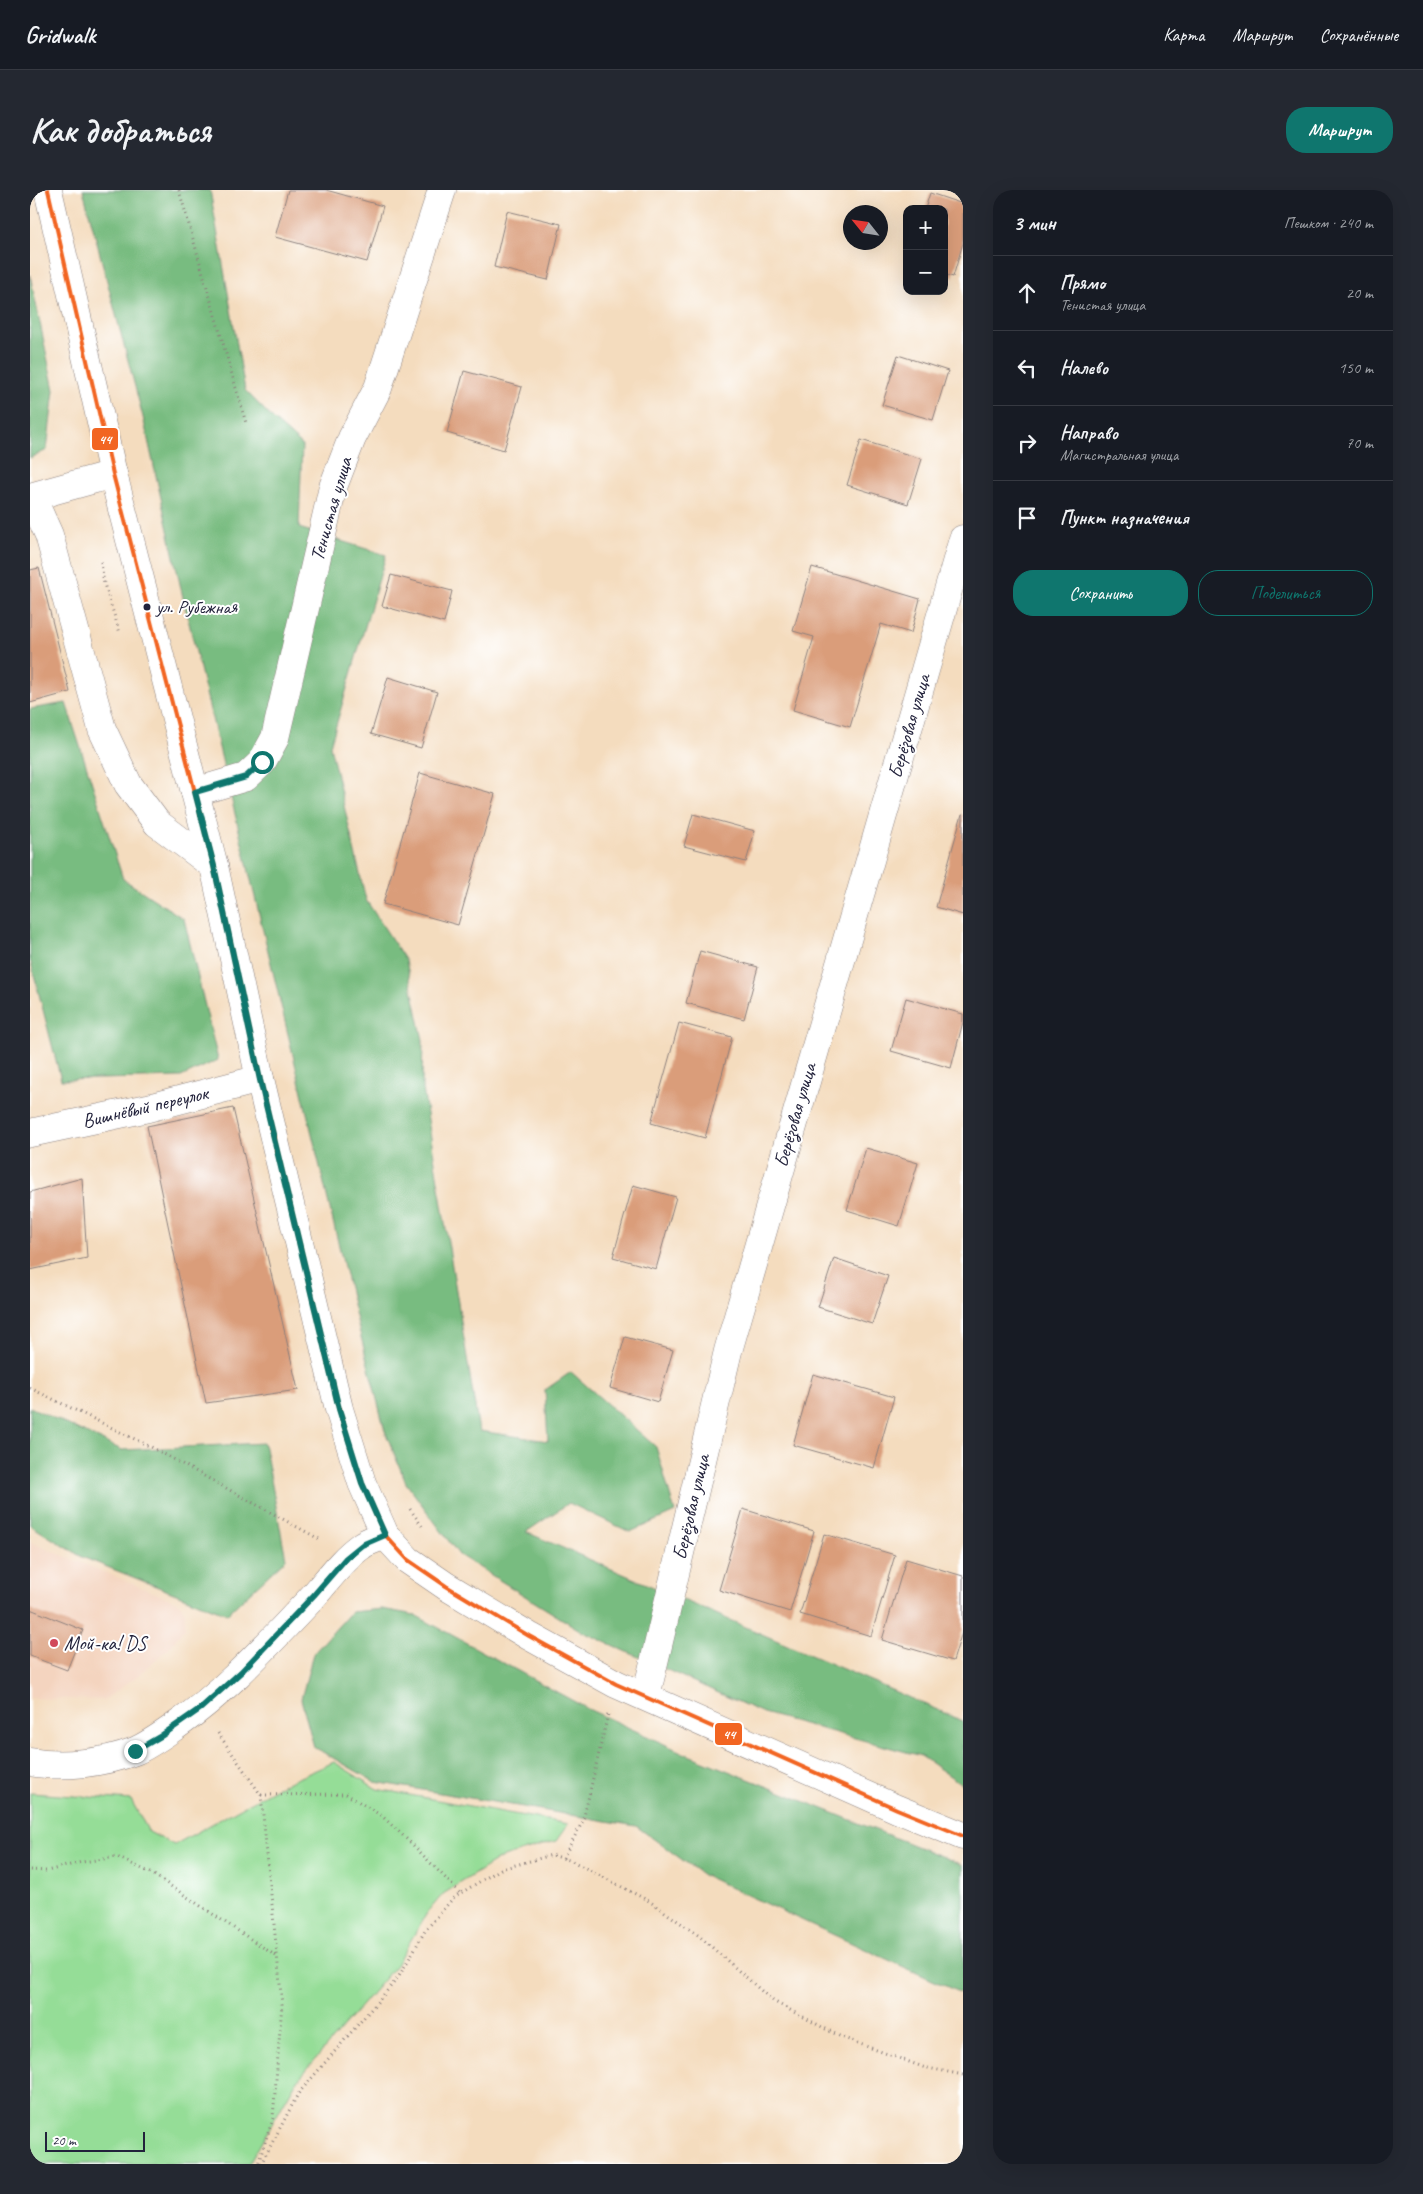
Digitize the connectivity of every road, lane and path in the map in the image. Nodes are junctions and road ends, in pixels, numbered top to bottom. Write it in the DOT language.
graph roads {
  1 [pos="48,190"];
  2 [pos="179,190"];
  3 [pos="442,190"];
  4 [pos="246,423"];
  5 [pos="114,474"];
  6 [pos="31,497"];
  7 [pos="963,540"];
  8 [pos="195,792"];
  9 [pos="214,866"];
  10 [pos="260,1080"];
  11 [pos="30,1133"];
  12 [pos="30,1388"];
  13 [pos="385,1535"];
  14 [pos="322,1540"];
  15 [pos="616,1684"];
  16 [pos="646,1696"];
  17 [pos="201,1708"];
  18 [pos="30,1762"];
  19 [pos="261,1795"];
  20 [pos="963,1836"];
  21 [pos="563,1858"];
  22 [pos="30,1870"];
  23 [pos="460,1893"];
  24 [pos="277,1956"];
  25 [pos="963,2075"];
  26 [pos="260,2164"];
  1 -- 5 [label="street"];
  2 -- 4 [label="path"];
  3 -- 8 [label="street, Тенистая улица"];
  5 -- 6 [label="street"];
  5 -- 8 [label="street"];
  6 -- 9 [label="street"];
  7 -- 16 [label="street, Берёзовая улица"];
  8 -- 9 [label="street"];
  9 -- 10 [label="street"];
  10 -- 11 [label="street, Вишнёвый переулок"];
  10 -- 13 [label="street"];
  12 -- 14 [label="path"];
  13 -- 15 [label="street"];
  13 -- 17 [label="street"];
  15 -- 16 [label="street"];
  15 -- 21 [label="path"];
  16 -- 20 [label="street"];
  17 -- 18 [label="street"];
  17 -- 19 [label="path"];
  19 -- 23 [label="path"];
  19 -- 24 [label="path"];
  21 -- 23 [label="path"];
  21 -- 25 [label="path"];
  22 -- 24 [label="path"];
  23 -- 26 [label="path"];
  24 -- 26 [label="path"];
}
